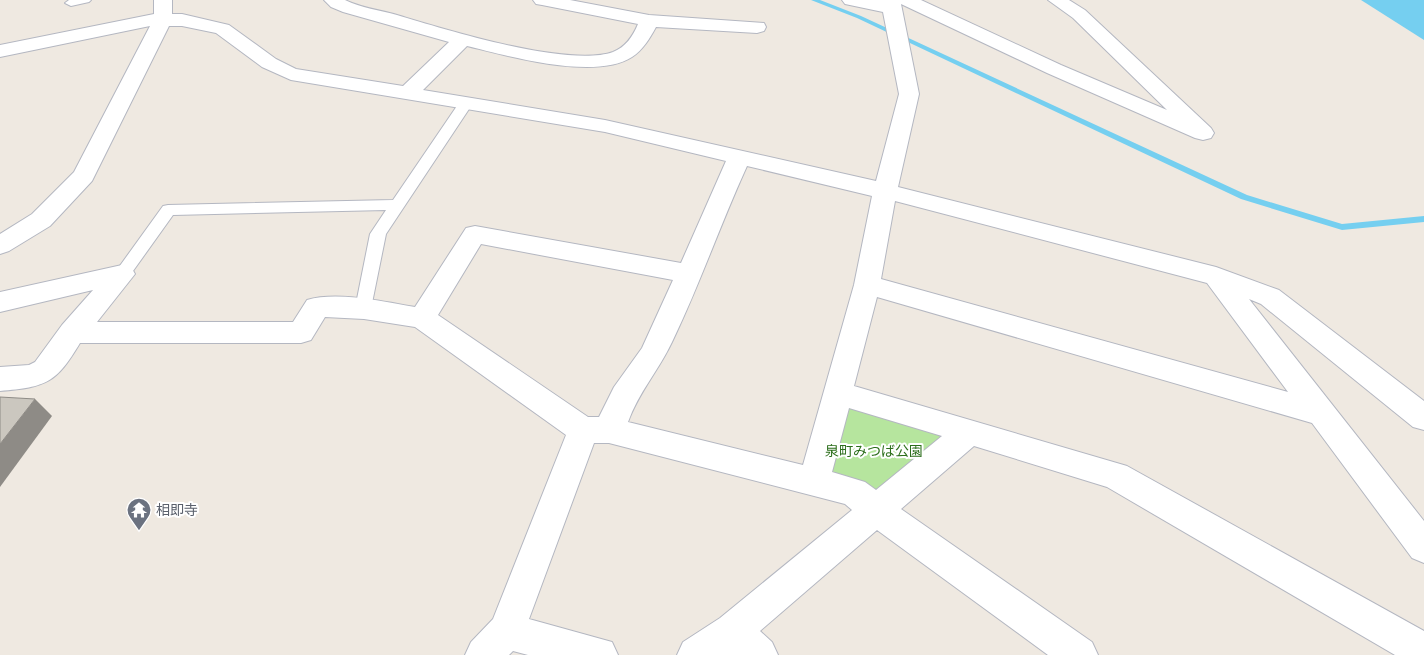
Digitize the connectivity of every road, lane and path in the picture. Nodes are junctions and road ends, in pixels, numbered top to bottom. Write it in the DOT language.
graph roads {
  1 [pos="85,0"];
  2 [pos="333,0"];
  3 [pos="542,0"];
  4 [pos="851,0"];
  5 [pos="1057,0"];
  6 [pos="70,3"];
  7 [pos="897,3"];
  8 [pos="162,10"];
  9 [pos="649,21"];
  10 [pos="757,26"];
  11 [pos="462,40"];
  12 [pos="0,51"];
  13 [pos="408,93"];
  14 [pos="466,103"];
  15 [pos="740,156"];
  16 [pos="885,191"];
  17 [pos="396,205"];
  18 [pos="0,245"];
  19 [pos="122,274"];
  20 [pos="690,274"];
  21 [pos="1216,276"];
  22 [pos="867,285"];
  23 [pos="0,302"];
  24 [pos="364,309"];
  25 [pos="422,318"];
  26 [pos="72,332"];
  27 [pos="0,379"];
  28 [pos="839,393"];
  29 [pos="1319,412"];
  30 [pos="1424,418"];
  31 [pos="596,430"];
  32 [pos="969,432"];
  33 [pos="814,481"];
  34 [pos="876,510"];
  35 [pos="1424,547"];
  36 [pos="495,643"];
  37 [pos="746,643"];
  38 [pos="1424,651"];
  39 [pos="599,655"];
  40 [pos="696,655"];
  41 [pos="1078,655"];
  1 -- 6 [label="lane"];
  2 -- 11 [label="street"];
  3 -- 9 [label="street"];
  4 -- 7 [label="street"];
  5 -- 7 [label="street"];
  7 -- 16 [label="street"];
  8 -- 12 [label="street"];
  8 -- 13 [label="street"];
  8 -- 18 [label="street"];
  9 -- 10 [label="street"];
  9 -- 11 [label="street"];
  11 -- 13 [label="street"];
  13 -- 14 [label="street"];
  14 -- 15 [label="street"];
  14 -- 17 [label="lane"];
  15 -- 16 [label="street"];
  15 -- 20 [label="street"];
  16 -- 21 [label="street"];
  16 -- 22 [label="street"];
  17 -- 19 [label="lane"];
  17 -- 24 [label="lane"];
  19 -- 23 [label="street"];
  19 -- 26 [label="street"];
  20 -- 25 [label="street"];
  20 -- 31 [label="street"];
  21 -- 29 [label="street"];
  21 -- 30 [label="street"];
  22 -- 28 [label="street"];
  22 -- 29 [label="street"];
  24 -- 25 [label="street"];
  24 -- 26 [label="street"];
  25 -- 31 [label="street"];
  26 -- 27 [label="street"];
  28 -- 32 [label="street"];
  28 -- 33 [label="street"];
  29 -- 35 [label="street"];
  31 -- 33 [label="street"];
  31 -- 36 [label="street"];
  32 -- 34 [label="street"];
  32 -- 38 [label="street"];
  33 -- 34 [label="street"];
  34 -- 37 [label="street"];
  34 -- 41 [label="street"];
  36 -- 39 [label="street"];
  37 -- 40 [label="street"];
}
